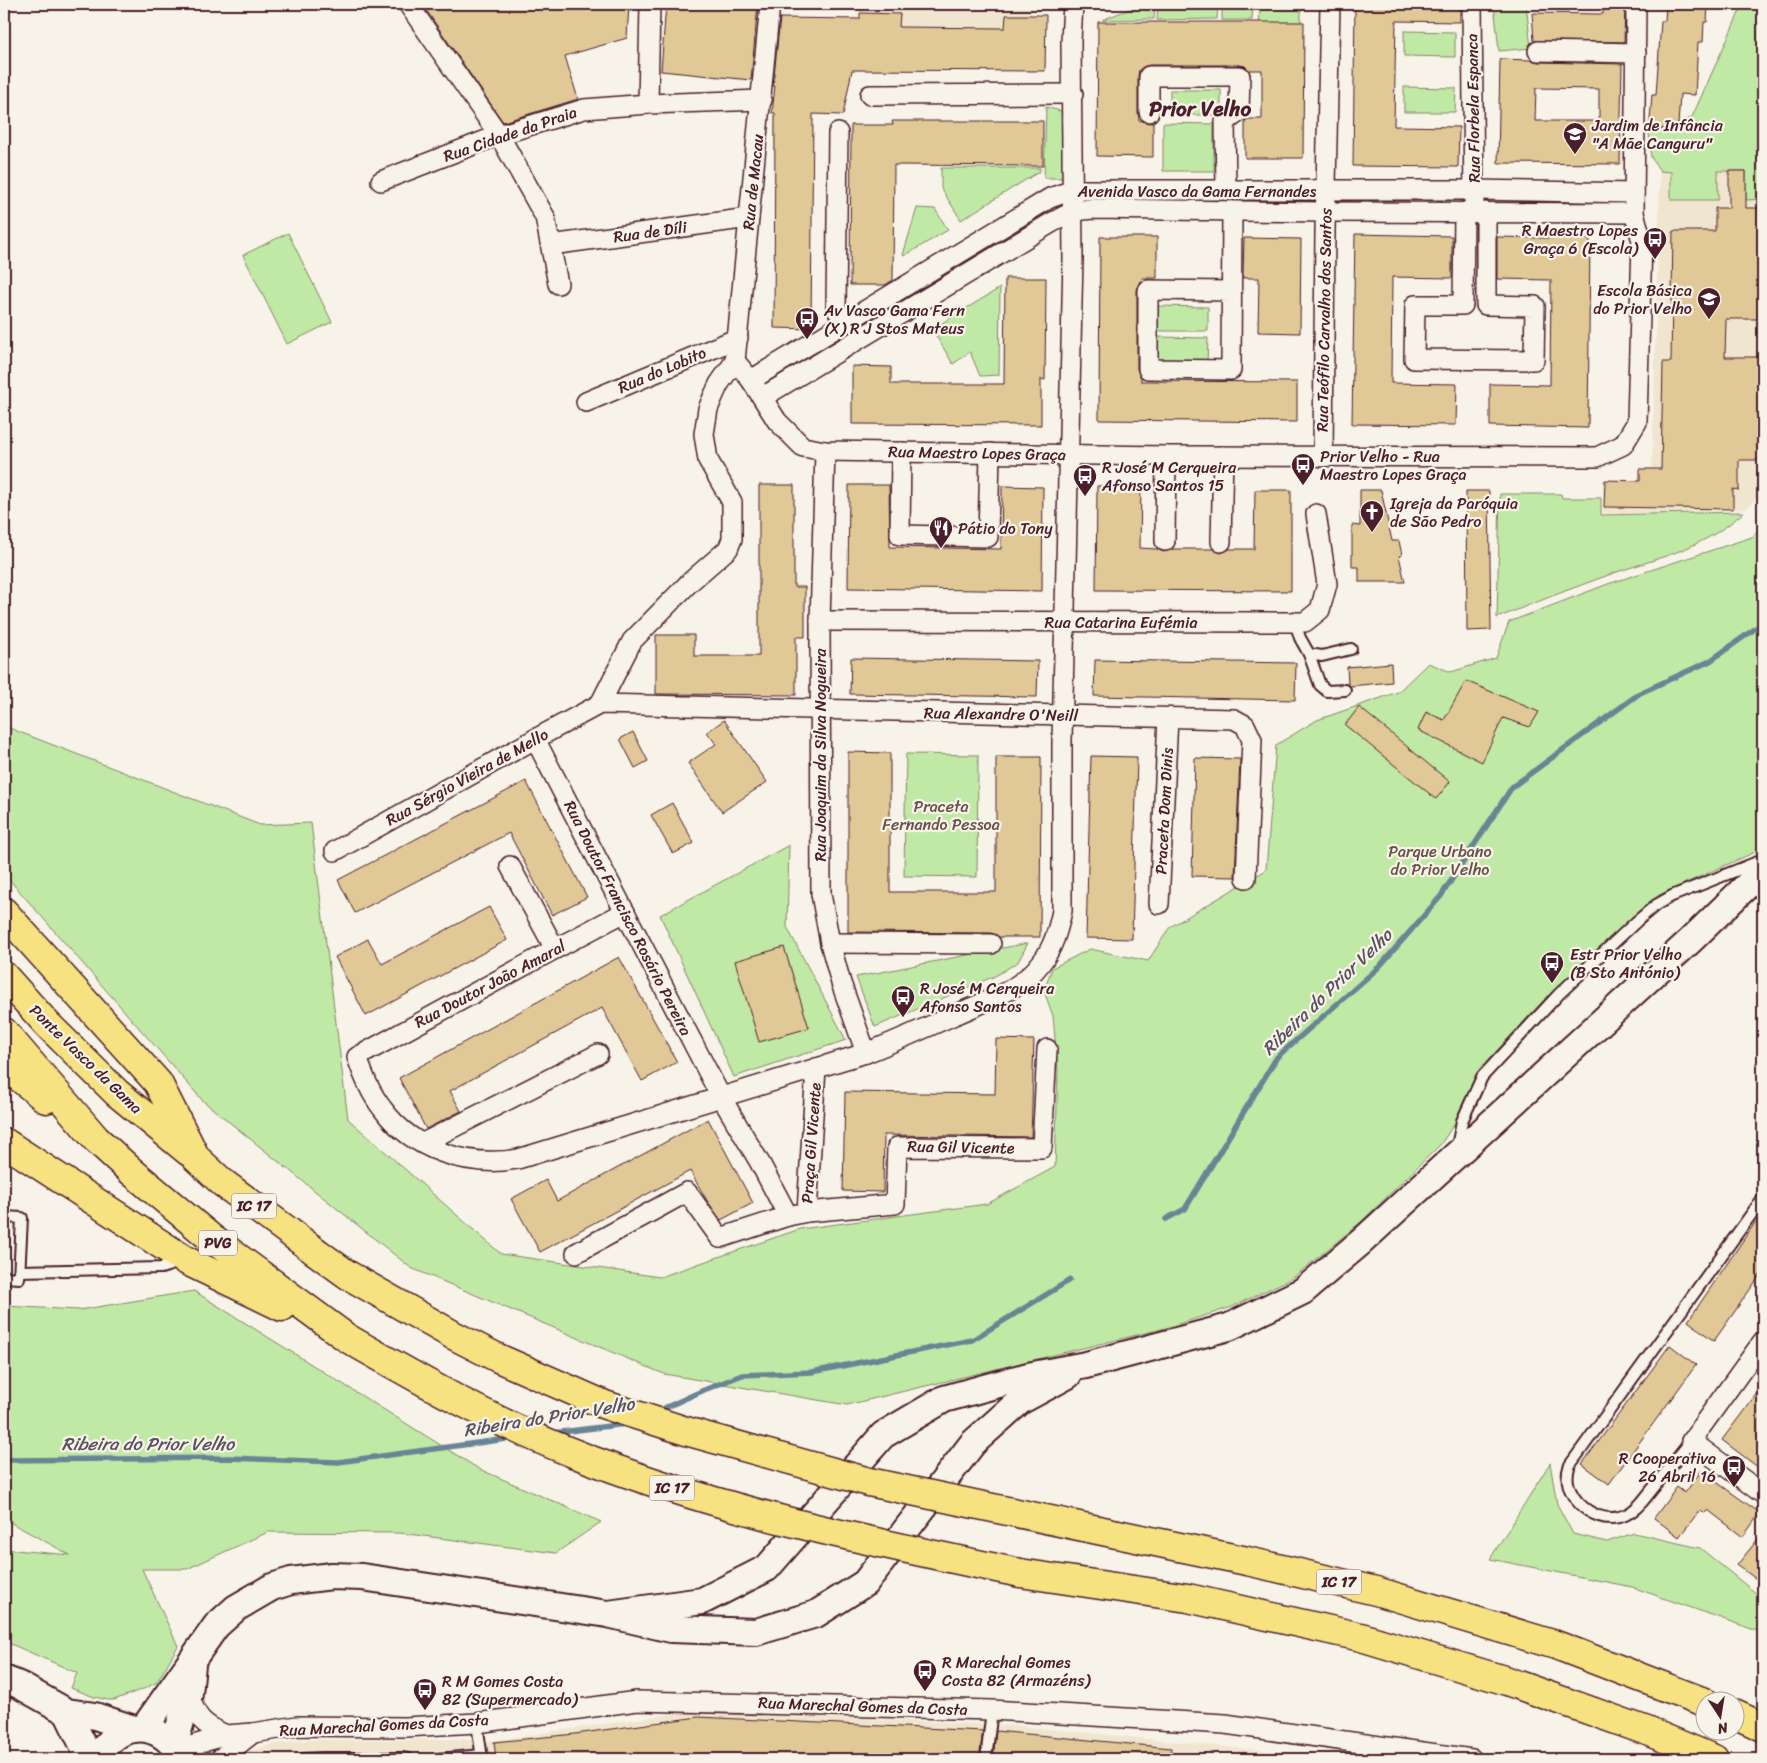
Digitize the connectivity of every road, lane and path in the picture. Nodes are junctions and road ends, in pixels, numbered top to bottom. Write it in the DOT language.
graph roads {
  1 [pos="408,4"];
  2 [pos="650,4"];
  3 [pos="770,4"];
  4 [pos="1073,4"];
  5 [pos="1330,4"];
  6 [pos="1472,4"];
  7 [pos="1636,4"];
  8 [pos="1538,51"];
  9 [pos="1636,53"];
  10 [pos="1073,94"];
  11 [pos="870,95"];
  12 [pos="762,100"];
  13 [pos="648,104"];
  14 [pos="1149,112"];
  15 [pos="838,133"];
  16 [pos="499,135"];
  17 [pos="381,181"];
  18 [pos="1073,190"];
  19 [pos="1226,190"];
  20 [pos="1326,190"];
  21 [pos="1474,190"];
  22 [pos="1634,193"];
  23 [pos="1074,211"];
  24 [pos="1232,211"];
  25 [pos="1325,212"];
  26 [pos="1475,212"];
  27 [pos="1634,213"];
  28 [pos="750,218"];
  29 [pos="551,245"];
  30 [pos="558,284"];
  31 [pos="1232,290"];
  32 [pos="1463,305"];
  33 [pos="1486,305"];
  34 [pos="845,323"];
  35 [pos="738,338"];
  36 [pos="735,360"];
  37 [pos="751,380"];
  38 [pos="763,397"];
  39 [pos="586,402"];
  40 [pos="825,451"];
  41 [pos="901,452"];
  42 [pos="990,453"];
  43 [pos="1069,455"];
  44 [pos="1166,456"];
  45 [pos="1223,456"];
  46 [pos="1323,457"];
  47 [pos="1316,514"];
  48 [pos="1165,541"];
  49 [pos="1222,542"];
  50 [pos="820,621"];
  51 [pos="1065,621"];
  52 [pos="1295,622"];
  53 [pos="1351,649"];
  54 [pos="1309,654"];
  55 [pos="1345,690"];
  56 [pos="600,704"];
  57 [pos="820,710"];
  58 [pos="1063,715"];
  59 [pos="1168,718"];
  60 [pos="535,739"];
  61 [pos="335,851"];
  62 [pos="1763,860"];
  63 [pos="510,866"];
  64 [pos="1763,870"];
  65 [pos="1246,878"];
  66 [pos="1159,904"];
  67 [pos="4,912"];
  68 [pos="625,912"];
  69 [pos="830,943"];
  70 [pos="991,944"];
  71 [pos="555,949"];
  72 [pos="4,976"];
  73 [pos="4,1032"];
  74 [pos="1047,1049"];
  75 [pos="866,1053"];
  76 [pos="598,1054"];
  77 [pos="4,1065"];
  78 [pos="816,1068"];
  79 [pos="721,1097"];
  80 [pos="96,1138"];
  81 [pos="4,1142"];
  82 [pos="423,1143"];
  83 [pos="1456,1155"];
  84 [pos="196,1158"];
  85 [pos="1763,1198"];
  86 [pos="807,1212"];
  87 [pos="788,1216"];
  88 [pos="4,1217"];
  89 [pos="576,1253"];
  90 [pos="185,1260"];
  91 [pos="20,1271"];
  92 [pos="4,1277"];
  93 [pos="347,1338"];
  94 [pos="1763,1342"];
  95 [pos="1086,1366"];
  96 [pos="1690,1441"];
  97 [pos="1763,1494"];
  98 [pos="608,1614"];
  99 [pos="193,1662"];
  100 [pos="4,1679"];
  101 [pos="189,1694"];
  102 [pos="1694,1698"];
  103 [pos="992,1710"];
  104 [pos="66,1712"];
  105 [pos="1744,1718"];
  106 [pos="477,1723"];
  107 [pos="1763,1727"];
  108 [pos="139,1728"];
  109 [pos="253,1733"];
  110 [pos="226,1735"];
  111 [pos="178,1751"];
  112 [pos="1365,1752"];
  113 [pos="482,1757"];
  114 [pos="87,1759"];
  115 [pos="98,1759"];
  116 [pos="220,1759"];
  117 [pos="303,1759"];
  118 [pos="408,1759"];
  119 [pos="438,1759"];
  120 [pos="986,1759"];
  121 [pos="1472,1759"];
  122 [pos="1714,1759"];
  1 -- 16 [label="street"];
  2 -- 13 [label="street"];
  3 -- 12 [label="street, Rua de Macau"];
  4 -- 10 [label="street"];
  5 -- 20 [label="street, Rua Teófilo Carvalho dos Santos"];
  6 -- 21 [label="street, Rua Florbela Espanca"];
  7 -- 9 [label="street, Rua Maestro Lopes Graça"];
  8 -- 9 [label="street"];
  9 -- 22 [label="street, Rua Maestro Lopes Graça"];
  10 -- 11 [label="street"];
  10 -- 18 [label="street"];
  12 -- 13 [label="street, Rua Cidade da Praia"];
  12 -- 28 [label="street, Rua de Macau"];
  13 -- 16 [label="street, Rua Cidade da Praia"];
  14 -- 19 [label="street"];
  15 -- 34 [label="street"];
  16 -- 17 [label="street, Rua Cidade da Praia"];
  16 -- 29 [label="street"];
  18 -- 19 [label="street, Avenida Vasco da Gama Fernandes"];
  18 -- 23 [label="street"];
  18 -- 34 [label="street, Avenida Vasco da Gama Fernandes"];
  19 -- 20 [label="street, Avenida Vasco da Gama Fernandes"];
  20 -- 21 [label="street, Avenida Vasco da Gama Fernandes"];
  20 -- 25 [label="street, Rua Teófilo Carvalho dos Santos"];
  21 -- 22 [label="street, Avenida Vasco da Gama Fernandes"];
  21 -- 26 [label="street, Rua Florbela Espanca"];
  22 -- 27 [label="street, Rua Maestro Lopes Graça"];
  23 -- 24 [label="street, Avenida Vasco da Gama Fernandes"];
  23 -- 38 [label="street, Avenida Vasco da Gama Fernandes"];
  23 -- 43 [label="street"];
  24 -- 25 [label="street, Avenida Vasco da Gama Fernandes"];
  24 -- 31 [label="street"];
  25 -- 26 [label="street, Avenida Vasco da Gama Fernandes"];
  25 -- 46 [label="street, Rua Teófilo Carvalho dos Santos"];
  26 -- 27 [label="street, Avenida Vasco da Gama Fernandes"];
  26 -- 32 [label="street"];
  26 -- 33 [label="street"];
  27 -- 46 [label="street, Rua Maestro Lopes Graça"];
  28 -- 29 [label="street, Rua de Díli"];
  28 -- 35 [label="street, Rua de Macau"];
  29 -- 30 [label="street"];
  31 -- 31 [label="street"];
  32 -- 33 [label="street"];
  32 -- 33 [label="street"];
  34 -- 37 [label="street, Avenida Vasco da Gama Fernandes"];
  35 -- 36 [label="street, Rua de Macau"];
  35 -- 39 [label="street, Rua do Lobito"];
  36 -- 37 [label="street, Rua Maestro Lopes Graça"];
  36 -- 56 [label="street"];
  37 -- 38 [label="street, Rua Maestro Lopes Graça"];
  38 -- 40 [label="street, Rua Maestro Lopes Graça"];
  40 -- 41 [label="street, Rua Maestro Lopes Graça"];
  40 -- 50 [label="street, Rua Joaquim da Silva Nogueira"];
  41 -- 42 [label="street, Rua Maestro Lopes Graça"];
  41 -- 42 [label="street"];
  42 -- 43 [label="street, Rua Maestro Lopes Graça"];
  43 -- 44 [label="street, Rua Maestro Lopes Graça"];
  43 -- 51 [label="street"];
  44 -- 45 [label="street, Rua Maestro Lopes Graça"];
  44 -- 48 [label="street"];
  45 -- 46 [label="street, Rua Maestro Lopes Graça"];
  45 -- 49 [label="street"];
  47 -- 52 [label="street, Rua Catarina Eufémia"];
  50 -- 51 [label="street, Rua Catarina Eufémia"];
  50 -- 57 [label="street, Rua Joaquim da Silva Nogueira"];
  51 -- 52 [label="street, Rua Catarina Eufémia"];
  51 -- 58 [label="street"];
  52 -- 54 [label="lane"];
  53 -- 54 [label="lane"];
  54 -- 55 [label="lane"];
  56 -- 57 [label="street, Rua Alexandre O'Neill"];
  56 -- 60 [label="street, Rua Sérgio Vieira de Mello"];
  57 -- 58 [label="street, Rua Alexandre O'Neill"];
  57 -- 69 [label="street, Rua Joaquim da Silva Nogueira"];
  58 -- 59 [label="street, Rua Alexandre O'Neill"];
  58 -- 75 [label="street"];
  59 -- 65 [label="street, Rua Alexandre O'Neill"];
  59 -- 66 [label="street, Praceta Dom Dinis"];
  60 -- 61 [label="street, Rua Sérgio Vieira de Mello"];
  60 -- 68 [label="street, Rua Doutor Francisco Rosário Pereira"];
  62 -- 83 [label="lane"];
  63 -- 71 [label="street"];
  64 -- 83 [label="street"];
  67 -- 84 [label="highway"];
  68 -- 71 [label="street, Rua Doutor João Amaral"];
  68 -- 79 [label="street, Rua Doutor Francisco Rosário Pereira"];
  69 -- 70 [label="street"];
  69 -- 75 [label="street, Rua Joaquim da Silva Nogueira"];
  71 -- 82 [label="street, Rua Doutor João Amaral"];
  72 -- 84 [label="highway, Ponte Vasco da Gama"];
  73 -- 80 [label="highway, PVG"];
  74 -- 86 [label="street, Rua Gil Vicente"];
  75 -- 78 [label="street"];
  76 -- 82 [label="street"];
  77 -- 80 [label="highway"];
  78 -- 79 [label="street"];
  78 -- 86 [label="street, Praça Gil Vicente"];
  79 -- 82 [label="street"];
  79 -- 87 [label="street, Praça Gil Vicente"];
  80 -- 93 [label="highway, PVG"];
  81 -- 90 [label="highway"];
  83 -- 95 [label="street"];
  84 -- 102 [label="highway, IC 17, bridge"];
  85 -- 96 [label="lane"];
  86 -- 87 [label="street, Praça Gil Vicente"];
  87 -- 89 [label="street"];
  88 -- 91 [label="lane"];
  90 -- 91 [label="lane"];
  90 -- 93 [label="highway"];
  91 -- 92 [label="lane"];
  93 -- 122 [label="highway, IC 17, bridge"];
  94 -- 96 [label="street"];
  95 -- 98 [label="street"];
  95 -- 98 [label="street"];
  96 -- 97 [label="street"];
  98 -- 99 [label="street"];
  99 -- 101 [label="street"];
  99 -- 108 [label="street"];
  100 -- 104 [label="street"];
  101 -- 110 [label="street"];
  101 -- 111 [label="street"];
  103 -- 106 [label="street, Rua Marechal Gomes da Costa"];
  103 -- 112 [label="street, Rua Marechal Gomes da Costa"];
  103 -- 120 [label="lane"];
  104 -- 108 [label="street"];
  104 -- 114 [label="street"];
  105 -- 107 [label="highway"];
  106 -- 109 [label="street, Rua Marechal Gomes da Costa"];
  106 -- 113 [label="lane"];
  108 -- 111 [label="street"];
  108 -- 115 [label="street"];
  109 -- 110 [label="street, Rua Marechal Gomes da Costa"];
  109 -- 116 [label="street, Rua Marechal Gomes da Costa"];
  110 -- 111 [label="street, Rua Marechal Gomes da Costa"];
  112 -- 121 [label="street, Rua Marechal Gomes da Costa"];
  113 -- 119 [label="lane"];
  117 -- 118 [label="lane"];
}
